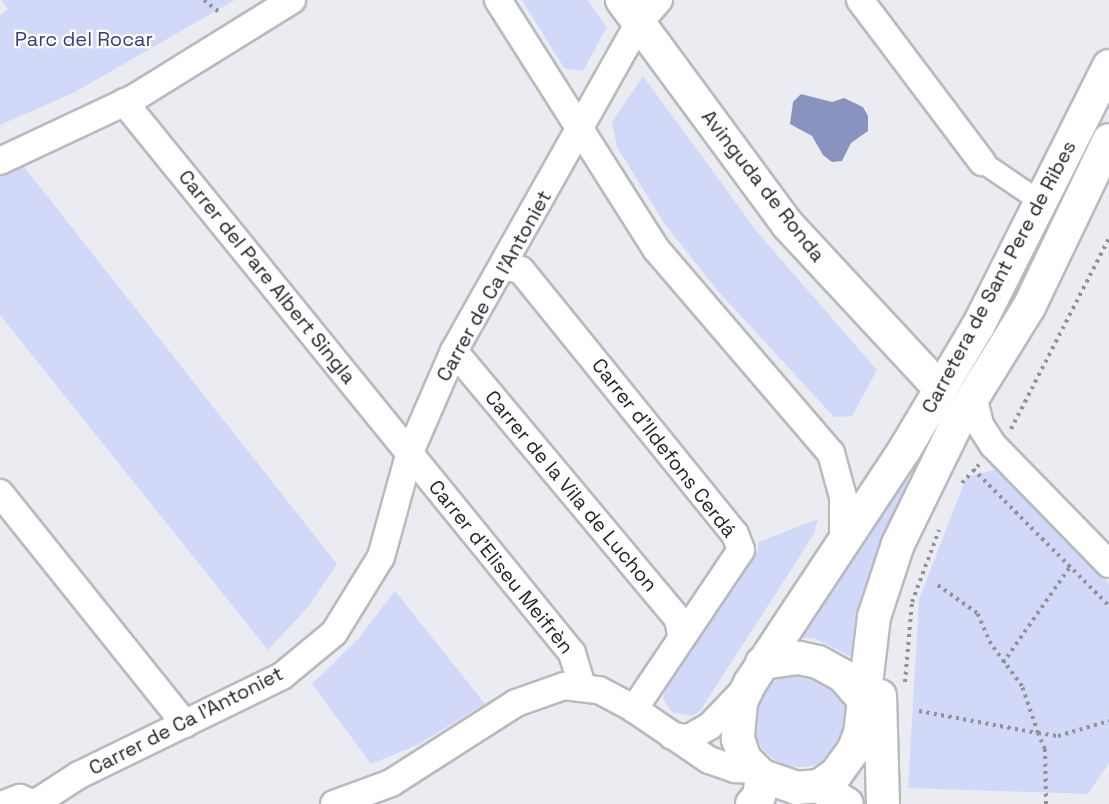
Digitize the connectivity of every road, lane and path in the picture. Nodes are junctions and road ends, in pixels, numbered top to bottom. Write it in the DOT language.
graph roads {
  1 [pos="292,0"];
  2 [pos="498,0"];
  3 [pos="659,0"];
  4 [pos="860,0"];
  5 [pos="630,12"];
  6 [pos="1109,66"];
  7 [pos="124,102"];
  8 [pos="582,130"];
  9 [pos="1109,140"];
  10 [pos="0,161"];
  11 [pos="982,162"];
  12 [pos="1041,202"];
  13 [pos="1109,238"];
  14 [pos="503,266"];
  15 [pos="454,351"];
  16 [pos="943,384"];
  17 [pos="973,396"];
  18 [pos="996,448"];
  19 [pos="410,452"];
  20 [pos="941,453"];
  21 [pos="973,469"];
  22 [pos="956,489"];
  23 [pos="0,493"];
  24 [pos="944,520"];
  25 [pos="843,539"];
  26 [pos="1074,561"];
  27 [pos="1109,564"];
  28 [pos="1070,566"];
  29 [pos="935,583"];
  30 [pos="1109,606"];
  31 [pos="681,635"];
  32 [pos="1003,663"];
  33 [pos="756,673"];
  34 [pos="582,686"];
  35 [pos="905,688"];
  36 [pos="634,709"];
  37 [pos="872,710"];
  38 [pos="919,711"];
  39 [pos="1109,721"];
  40 [pos="185,724"];
  41 [pos="1038,733"];
  42 [pos="672,736"];
  43 [pos="757,787"];
  44 [pos="807,793"];
  45 [pos="4,804"];
  46 [pos="35,804"];
  47 [pos="334,804"];
  48 [pos="847,804"];
  49 [pos="883,804"];
  50 [pos="1046,804"];
  1 -- 7 [label="street"];
  2 -- 8 [label="street"];
  3 -- 5 [label="street, Carrer de Ca l'Antoniet"];
  4 -- 11 [label="street"];
  5 -- 8 [label="street, Carrer de Ca l'Antoniet"];
  5 -- 16 [label="street, Avinguda de Ronda"];
  6 -- 12 [label="street, Carretera de Sant Pere de Ribes"];
  7 -- 10 [label="street"];
  7 -- 19 [label="street, Carrer del Pare Albert Singla"];
  8 -- 14 [label="street, Carrer de Ca l'Antoniet"];
  8 -- 25 [label="street"];
  9 -- 17 [label="street, Carretera de Sant Pere de Ribes"];
  11 -- 12 [label="street"];
  12 -- 16 [label="street, Carretera de Sant Pere de Ribes"];
  13 -- 18 [label="path"];
  14 -- 15 [label="street, Carrer de Ca l'Antoniet"];
  14 -- 31 [label="street, Carrer d'Ildefons Cerdá"];
  15 -- 19 [label="street, Carrer de Ca l'Antoniet"];
  15 -- 31 [label="street, Carrer de la Vila de Luchon"];
  16 -- 25 [label="street, Carretera de Sant Pere de Ribes"];
  17 -- 18 [label="street"];
  17 -- 20 [label="street, Carretera de Sant Pere de Ribes"];
  18 -- 20 [label="street"];
  18 -- 21 [label="path"];
  18 -- 27 [label="street"];
  19 -- 34 [label="street, Carrer d'Eliseu Meifrèn"];
  19 -- 40 [label="street, Carrer de Ca l'Antoniet"];
  20 -- 37 [label="street, Carretera de Sant Pere de Ribes"];
  21 -- 22 [label="path"];
  21 -- 28 [label="path"];
  23 -- 40 [label="street"];
  24 -- 35 [label="path"];
  25 -- 33 [label="street, Carretera de Sant Pere de Ribes"];
  26 -- 28 [label="path"];
  28 -- 30 [label="path"];
  28 -- 32 [label="path"];
  29 -- 32 [label="path"];
  31 -- 36 [label="street, Carrer d'Ildefons Cerdá"];
  32 -- 41 [label="path"];
  33 -- 37 [label="street"];
  33 -- 42 [label="street"];
  33 -- 43 [label="street"];
  34 -- 36 [label="street"];
  34 -- 47 [label="street"];
  36 -- 42 [label="street"];
  37 -- 44 [label="street"];
  37 -- 49 [label="street, Carretera de Sant Pere de Ribes"];
  38 -- 41 [label="path"];
  39 -- 41 [label="path"];
  40 -- 46 [label="street, Carrer de Ca l'Antoniet"];
  41 -- 50 [label="path"];
  42 -- 43 [label="street"];
  43 -- 44 [label="street"];
  44 -- 48 [label="street"];
  45 -- 46 [label="street"];
}
